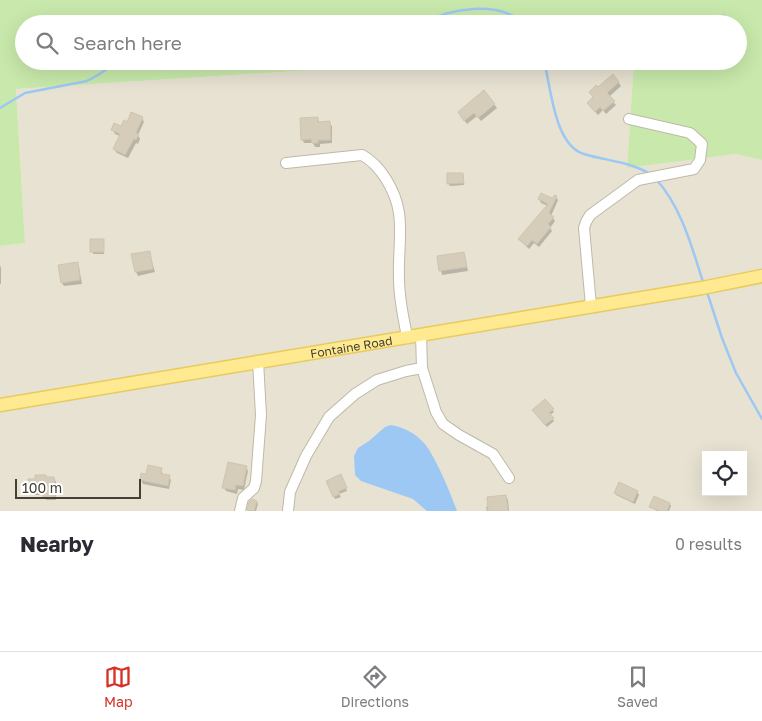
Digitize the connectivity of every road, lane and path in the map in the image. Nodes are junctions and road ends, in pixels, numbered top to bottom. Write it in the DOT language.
graph roads {
  1 [pos="629,119"];
  2 [pos="286,163"];
  3 [pos="762,276"];
  4 [pos="591,306"];
  5 [pos="421,334"];
  6 [pos="406,336"];
  7 [pos="258,361"];
  8 [pos="422,368"];
  9 [pos="0,405"];
  10 [pos="509,478"];
  11 [pos="240,511"];
  12 [pos="288,511"];
  1 -- 4 [label="lane"];
  2 -- 6 [label="lane"];
  3 -- 4 [label="main road, Fontaine Road"];
  4 -- 5 [label="main road, Fontaine Road"];
  5 -- 6 [label="main road, Fontaine Road"];
  5 -- 8 [label="lane"];
  6 -- 7 [label="main road, Fontaine Road"];
  7 -- 9 [label="main road, Fontaine Road"];
  7 -- 11 [label="lane"];
  8 -- 10 [label="lane"];
  8 -- 12 [label="lane"];
}
